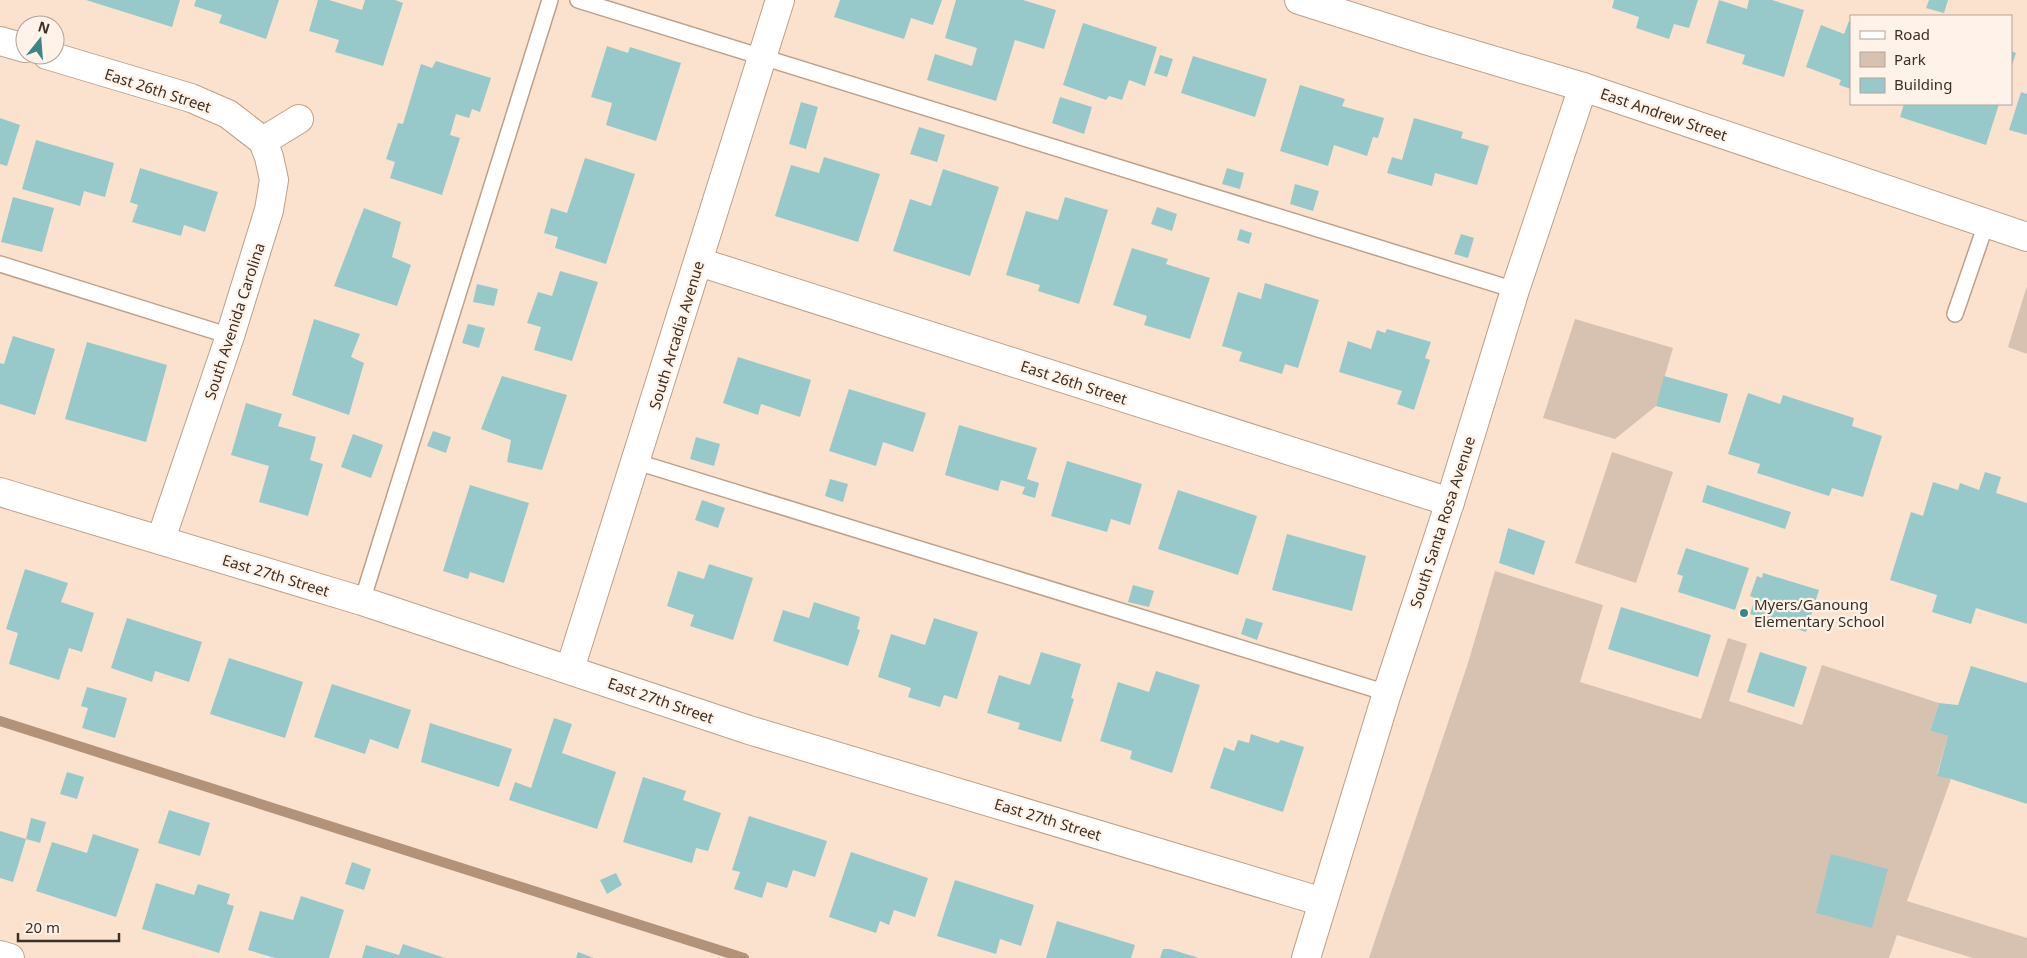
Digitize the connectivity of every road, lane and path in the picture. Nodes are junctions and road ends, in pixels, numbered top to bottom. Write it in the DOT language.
graph roads {
  1 [pos="550,0"];
  2 [pos="578,0"];
  3 [pos="780,0"];
  4 [pos="1299,0"];
  5 [pos="0,41"];
  6 [pos="15,45"];
  7 [pos="762,57"];
  8 [pos="65,61"];
  9 [pos="1583,87"];
  10 [pos="299,119"];
  11 [pos="263,141"];
  12 [pos="1986,224"];
  13 [pos="2027,236"];
  14 [pos="699,262"];
  15 [pos="0,264"];
  16 [pos="1515,290"];
  17 [pos="1955,314"];
  18 [pos="230,336"];
  19 [pos="636,462"];
  20 [pos="0,492"];
  21 [pos="1450,502"];
  22 [pos="161,539"];
  23 [pos="362,601"];
  24 [pos="570,669"];
  25 [pos="1387,693"];
  26 [pos="1323,902"];
  27 [pos="0,955"];
  28 [pos="10,958"];
  29 [pos="1306,958"];
  1 -- 23 [label="lane"];
  2 -- 7 [label="lane"];
  3 -- 7 [label="street, South Arcadia Avenue"];
  4 -- 9 [label="street, East Andrew Street"];
  5 -- 6 [label="street"];
  7 -- 14 [label="street, South Arcadia Avenue"];
  7 -- 16 [label="lane"];
  8 -- 11 [label="street, East 26th Street"];
  9 -- 12 [label="street, East Andrew Street"];
  9 -- 16 [label="street, South Santa Rosa Avenue"];
  10 -- 11 [label="street"];
  11 -- 18 [label="street, South Avenida Carolina"];
  12 -- 13 [label="street, East Andrew Street"];
  12 -- 17 [label="lane"];
  14 -- 19 [label="street, South Arcadia Avenue"];
  14 -- 21 [label="street, East 26th Street"];
  15 -- 18 [label="lane"];
  16 -- 21 [label="street, South Santa Rosa Avenue"];
  18 -- 22 [label="street, South Avenida Carolina"];
  19 -- 24 [label="street, South Arcadia Avenue"];
  19 -- 25 [label="lane"];
  20 -- 22 [label="street, East 27th Street"];
  21 -- 25 [label="street, South Santa Rosa Avenue"];
  22 -- 23 [label="street, East 27th Street"];
  23 -- 24 [label="street, East 27th Street"];
  24 -- 26 [label="street, East 27th Street"];
  25 -- 26 [label="street, South Santa Rosa Avenue"];
  26 -- 29 [label="street, South Santa Rosa Avenue"];
  27 -- 28 [label="street"];
}
